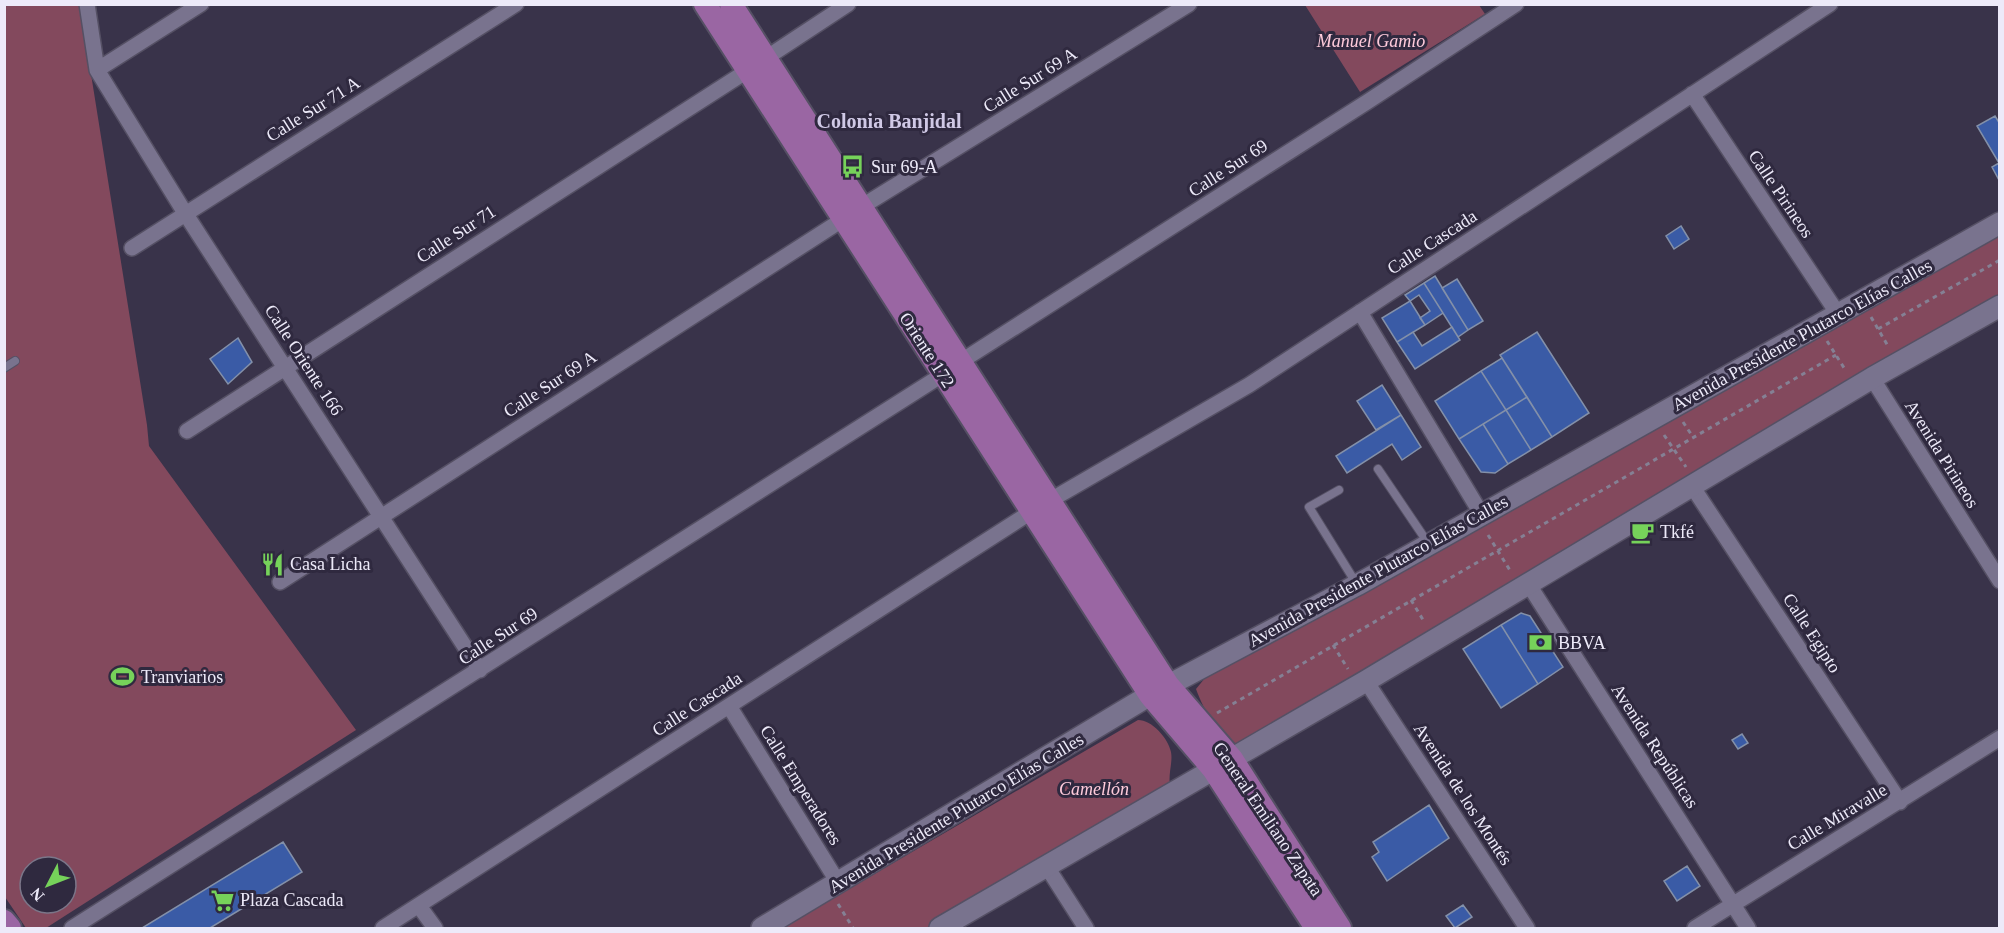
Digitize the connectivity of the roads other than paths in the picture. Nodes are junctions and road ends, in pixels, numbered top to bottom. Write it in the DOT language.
graph roads {
  1 [pos="87,4"];
  2 [pos="201,4"];
  3 [pos="516,4"];
  4 [pos="705,4"];
  5 [pos="731,4"];
  6 [pos="848,4"];
  7 [pos="1189,4"];
  8 [pos="1516,4"];
  9 [pos="1830,4"];
  10 [pos="766,58"];
  11 [pos="97,70"];
  12 [pos="747,71"];
  13 [pos="1692,94"];
  14 [pos="861,207"];
  15 [pos="185,213"];
  16 [pos="842,220"];
  17 [pos="2000,223"];
  18 [pos="132,248"];
  19 [pos="2000,306"];
  20 [pos="1360,312"];
  21 [pos="1838,314"];
  22 [pos="15,361"];
  23 [pos="4,368"];
  24 [pos="286,368"];
  25 [pos="951,368"];
  26 [pos="1858,379"];
  27 [pos="187,431"];
  28 [pos="1378,469"];
  29 [pos="1695,484"];
  30 [pos="1339,490"];
  31 [pos="1040,506"];
  32 [pos="380,516"];
  33 [pos="1480,516"];
  34 [pos="1429,544"];
  35 [pos="2000,581"];
  36 [pos="280,582"];
  37 [pos="1357,585"];
  38 [pos="1525,587"];
  39 [pos="480,670"];
  40 [pos="1362,683"];
  41 [pos="1159,690"];
  42 [pos="729,706"];
  43 [pos="2000,738"];
  44 [pos="1222,764"];
  45 [pos="1900,802"];
  46 [pos="1047,867"];
  47 [pos="834,886"];
  48 [pos="1732,904"];
  49 [pos="419,906"];
  50 [pos="4,921"];
  51 [pos="10,928"];
  52 [pos="72,928"];
  53 [pos="383,928"];
  54 [pos="435,928"];
  55 [pos="762,928"];
  56 [pos="940,928"];
  57 [pos="1086,928"];
  58 [pos="1316,928"];
  59 [pos="1340,928"];
  60 [pos="1527,928"];
  61 [pos="1695,928"];
  62 [pos="1748,928"];
  1 -- 11 [label="street"];
  2 -- 11 [label="street"];
  3 -- 15 [label="street, Calle Sur 71 A"];
  4 -- 12 [label="main road, Oriente 172"];
  5 -- 10 [label="main road, Oriente 172"];
  6 -- 10 [label="street"];
  7 -- 14 [label="street, Calle Sur 69 A"];
  8 -- 25 [label="street, Calle Sur 69"];
  9 -- 13 [label="street, Calle Cascada"];
  10 -- 14 [label="main road, Oriente 172"];
  11 -- 15 [label="street, Calle Oriente 166"];
  12 -- 16 [label="main road, Oriente 172"];
  12 -- 24 [label="street, Calle Sur 71"];
  13 -- 20 [label="street, Calle Cascada"];
  13 -- 21 [label="street, Calle Pirineos"];
  14 -- 25 [label="main road, Oriente 172"];
  15 -- 18 [label="street, Calle Sur 71 A"];
  15 -- 24 [label="street, Calle Oriente 166"];
  16 -- 25 [label="main road, Oriente 172"];
  16 -- 32 [label="street, Calle Sur 69 A"];
  17 -- 21 [label="main road, Avenida Presidente Plutarco Elías Calles"];
  19 -- 26 [label="main road"];
  20 -- 31 [label="street, Calle Cascada"];
  20 -- 33 [label="street"];
  21 -- 33 [label="main road, Avenida Presidente Plutarco Elías Calles"];
  22 -- 23 [label="lane"];
  24 -- 27 [label="street, Calle Sur 71"];
  24 -- 32 [label="street, Calle Oriente 166"];
  25 -- 31 [label="main road, Oriente 172"];
  25 -- 39 [label="street, Calle Sur 69"];
  26 -- 29 [label="main road"];
  26 -- 35 [label="street, Avenida Pirineos"];
  28 -- 34 [label="lane"];
  29 -- 38 [label="main road"];
  29 -- 45 [label="street, Calle Egipto"];
  30 -- 37 [label="lane"];
  31 -- 41 [label="main road, Oriente 172"];
  31 -- 42 [label="street, Calle Cascada"];
  32 -- 36 [label="street, Calle Sur 69 A"];
  32 -- 39 [label="street, Calle Oriente 166"];
  33 -- 34 [label="main road, Avenida Presidente Plutarco Elías Calles"];
  34 -- 37 [label="main road, Avenida Presidente Plutarco Elías Calles"];
  37 -- 41 [label="main road, Avenida Presidente Plutarco Elías Calles"];
  38 -- 40 [label="main road"];
  38 -- 48 [label="street, Avenida Repúblicas"];
  39 -- 52 [label="street, Calle Sur 69"];
  40 -- 44 [label="main road"];
  40 -- 60 [label="street, Avenida de los Montés"];
  41 -- 44 [label="main road, General Emiliano Zapata"];
  41 -- 47 [label="main road, Avenida Presidente Plutarco Elías Calles"];
  42 -- 47 [label="street, Calle Emperadores"];
  42 -- 49 [label="street, Calle Cascada"];
  43 -- 45 [label="street, Calle Miravalle"];
  44 -- 46 [label="main road"];
  44 -- 58 [label="main road, General Emiliano Zapata"];
  44 -- 59 [label="main road, General Emiliano Zapata"];
  45 -- 48 [label="street, Calle Miravalle"];
  46 -- 56 [label="main road"];
  46 -- 57 [label="street"];
  47 -- 55 [label="main road, Avenida Presidente Plutarco Elías Calles"];
  48 -- 61 [label="street, Calle Miravalle"];
  48 -- 62 [label="street, Avenida Repúblicas"];
  49 -- 53 [label="street, Calle Cascada"];
  49 -- 54 [label="street"];
  50 -- 51 [label="main road"];
}
